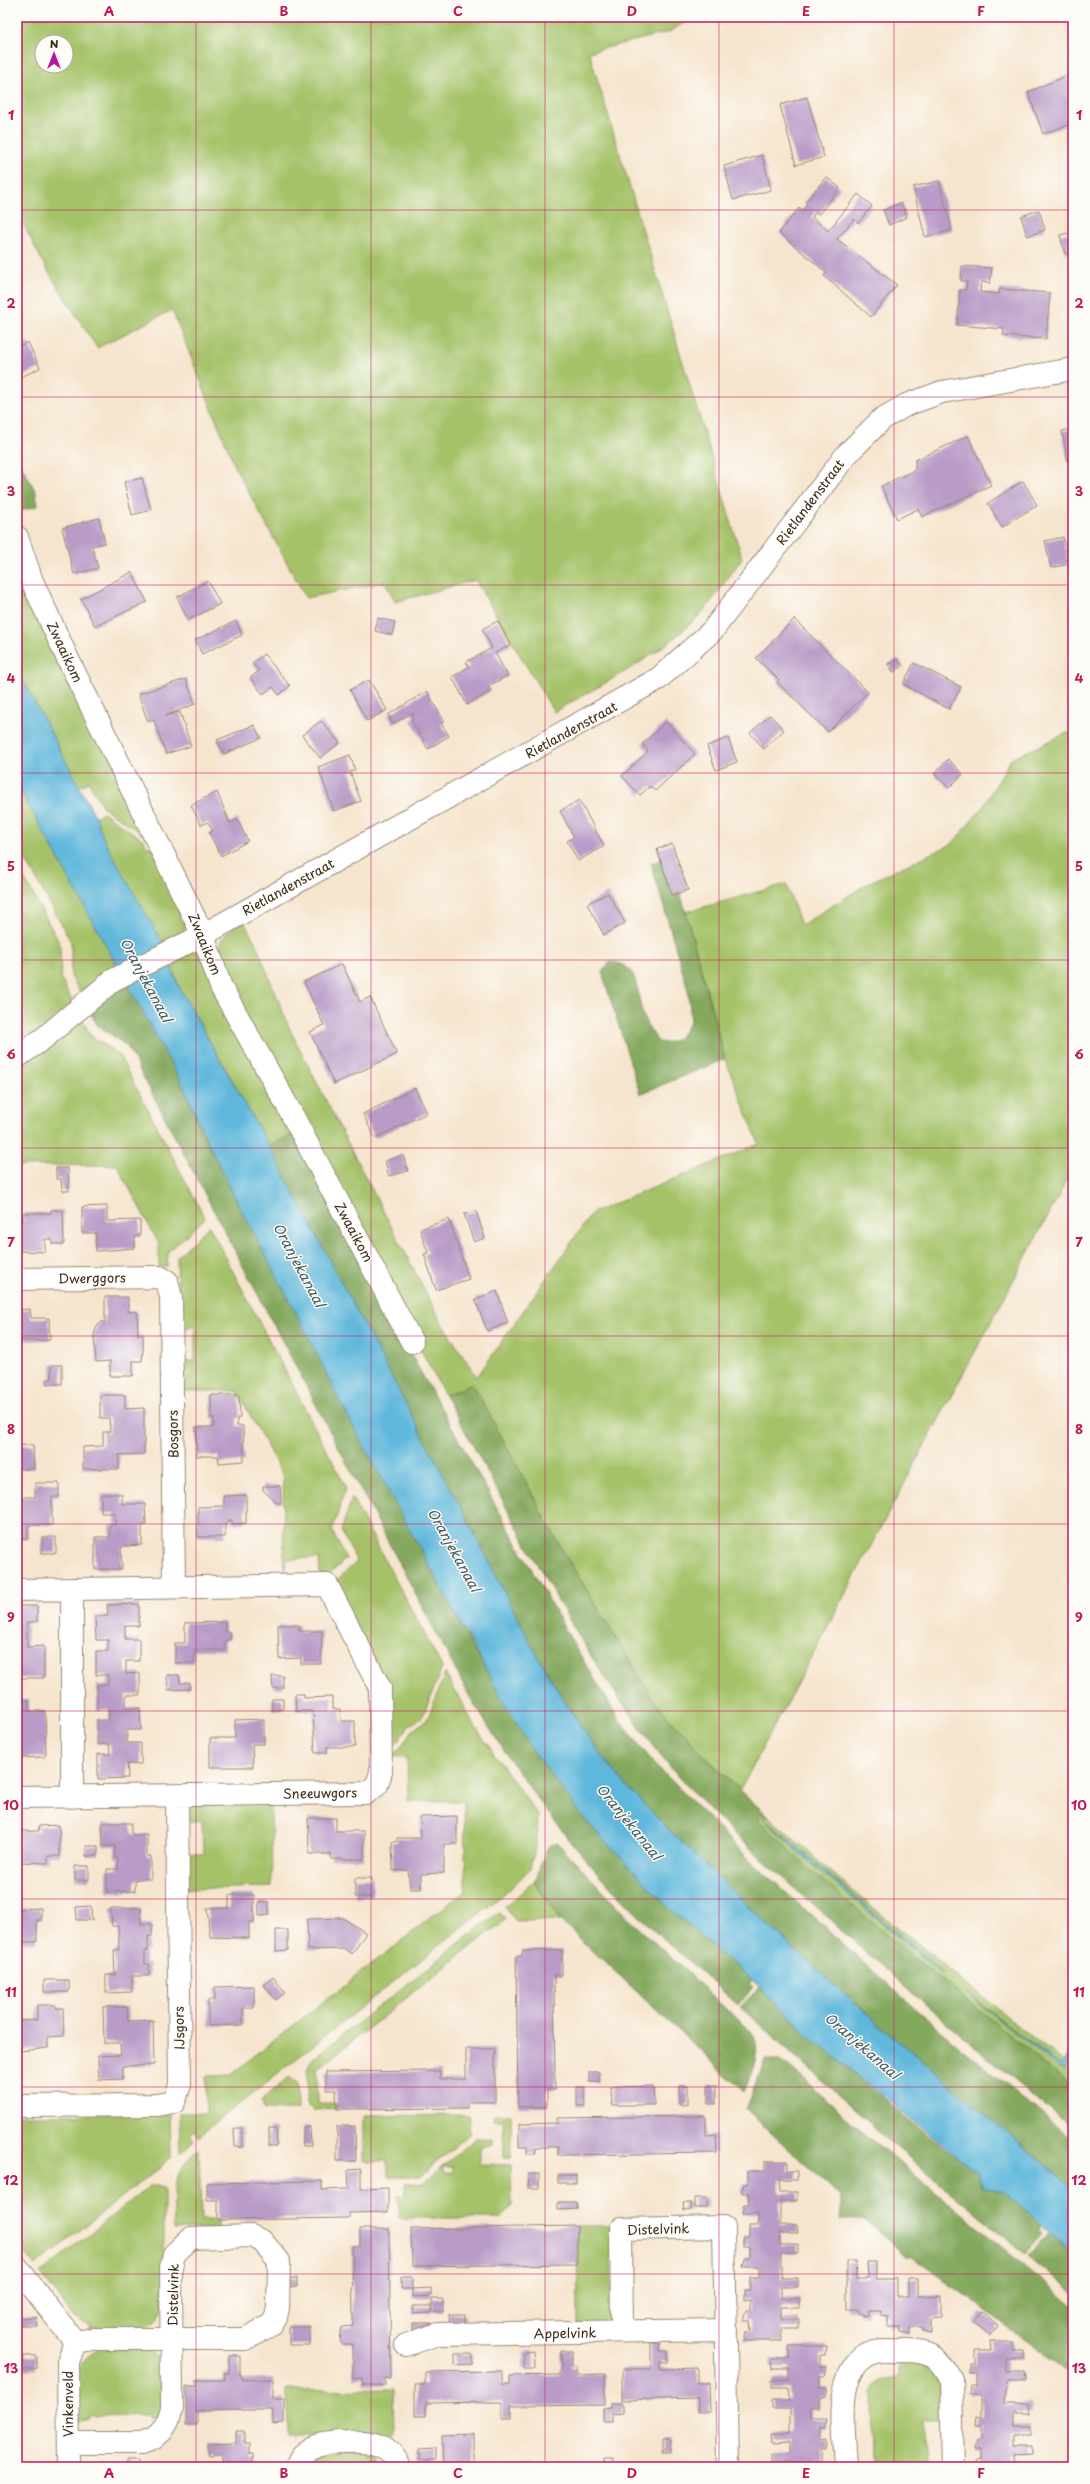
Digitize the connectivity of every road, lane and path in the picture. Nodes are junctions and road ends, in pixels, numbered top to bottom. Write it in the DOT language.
graph roads {
  1 [pos="1073,369"];
  2 [pos="17,537"];
  3 [pos="203,935"];
  4 [pos="17,1057"];
  5 [pos="17,1279"];
  6 [pos="167,1281"];
  7 [pos="412,1342"];
  8 [pos="174,1587"];
  9 [pos="72,1588"];
  10 [pos="17,1590"];
  11 [pos="177,1795"];
  12 [pos="17,1797"];
  13 [pos="72,1797"];
  14 [pos="17,2106"];
  15 [pos="17,2267"];
  16 [pos="727,2330"];
  17 [pos="622,2332"];
  18 [pos="172,2338"];
  19 [pos="75,2342"];
  20 [pos="406,2345"];
  21 [pos="69,2442"];
  22 [pos="394,2459"];
  23 [pos="69,2467"];
  24 [pos="296,2467"];
  25 [pos="728,2467"];
  26 [pos="845,2467"];
  27 [pos="953,2467"];
  1 -- 3 [label="street, Rietlandenstraat"];
  2 -- 3 [label="street, Zwaaikom"];
  3 -- 4 [label="street, Rietlandenstraat"];
  3 -- 7 [label="street, Zwaaikom"];
  5 -- 6 [label="street, Dwerggors"];
  6 -- 8 [label="street, Bosgors"];
  8 -- 9 [label="street"];
  8 -- 11 [label="street, Sneeuwgors"];
  9 -- 10 [label="street"];
  9 -- 13 [label="street"];
  11 -- 13 [label="street, Sneeuwgors"];
  11 -- 14 [label="street, IJsgors"];
  12 -- 13 [label="street, Sneeuwgors"];
  15 -- 19 [label="street"];
  16 -- 17 [label="street, Appelvink"];
  16 -- 17 [label="street, Distelvink"];
  16 -- 25 [label="street"];
  17 -- 20 [label="street, Appelvink"];
  18 -- 18 [label="street, Distelvink"];
  18 -- 19 [label="street, Distelvink"];
  18 -- 21 [label="street, Distelvink"];
  19 -- 21 [label="street, Vinkenveld"];
  21 -- 23 [label="street, Vinkenveld"];
  22 -- 24 [label="street"];
  26 -- 27 [label="street"];
}
